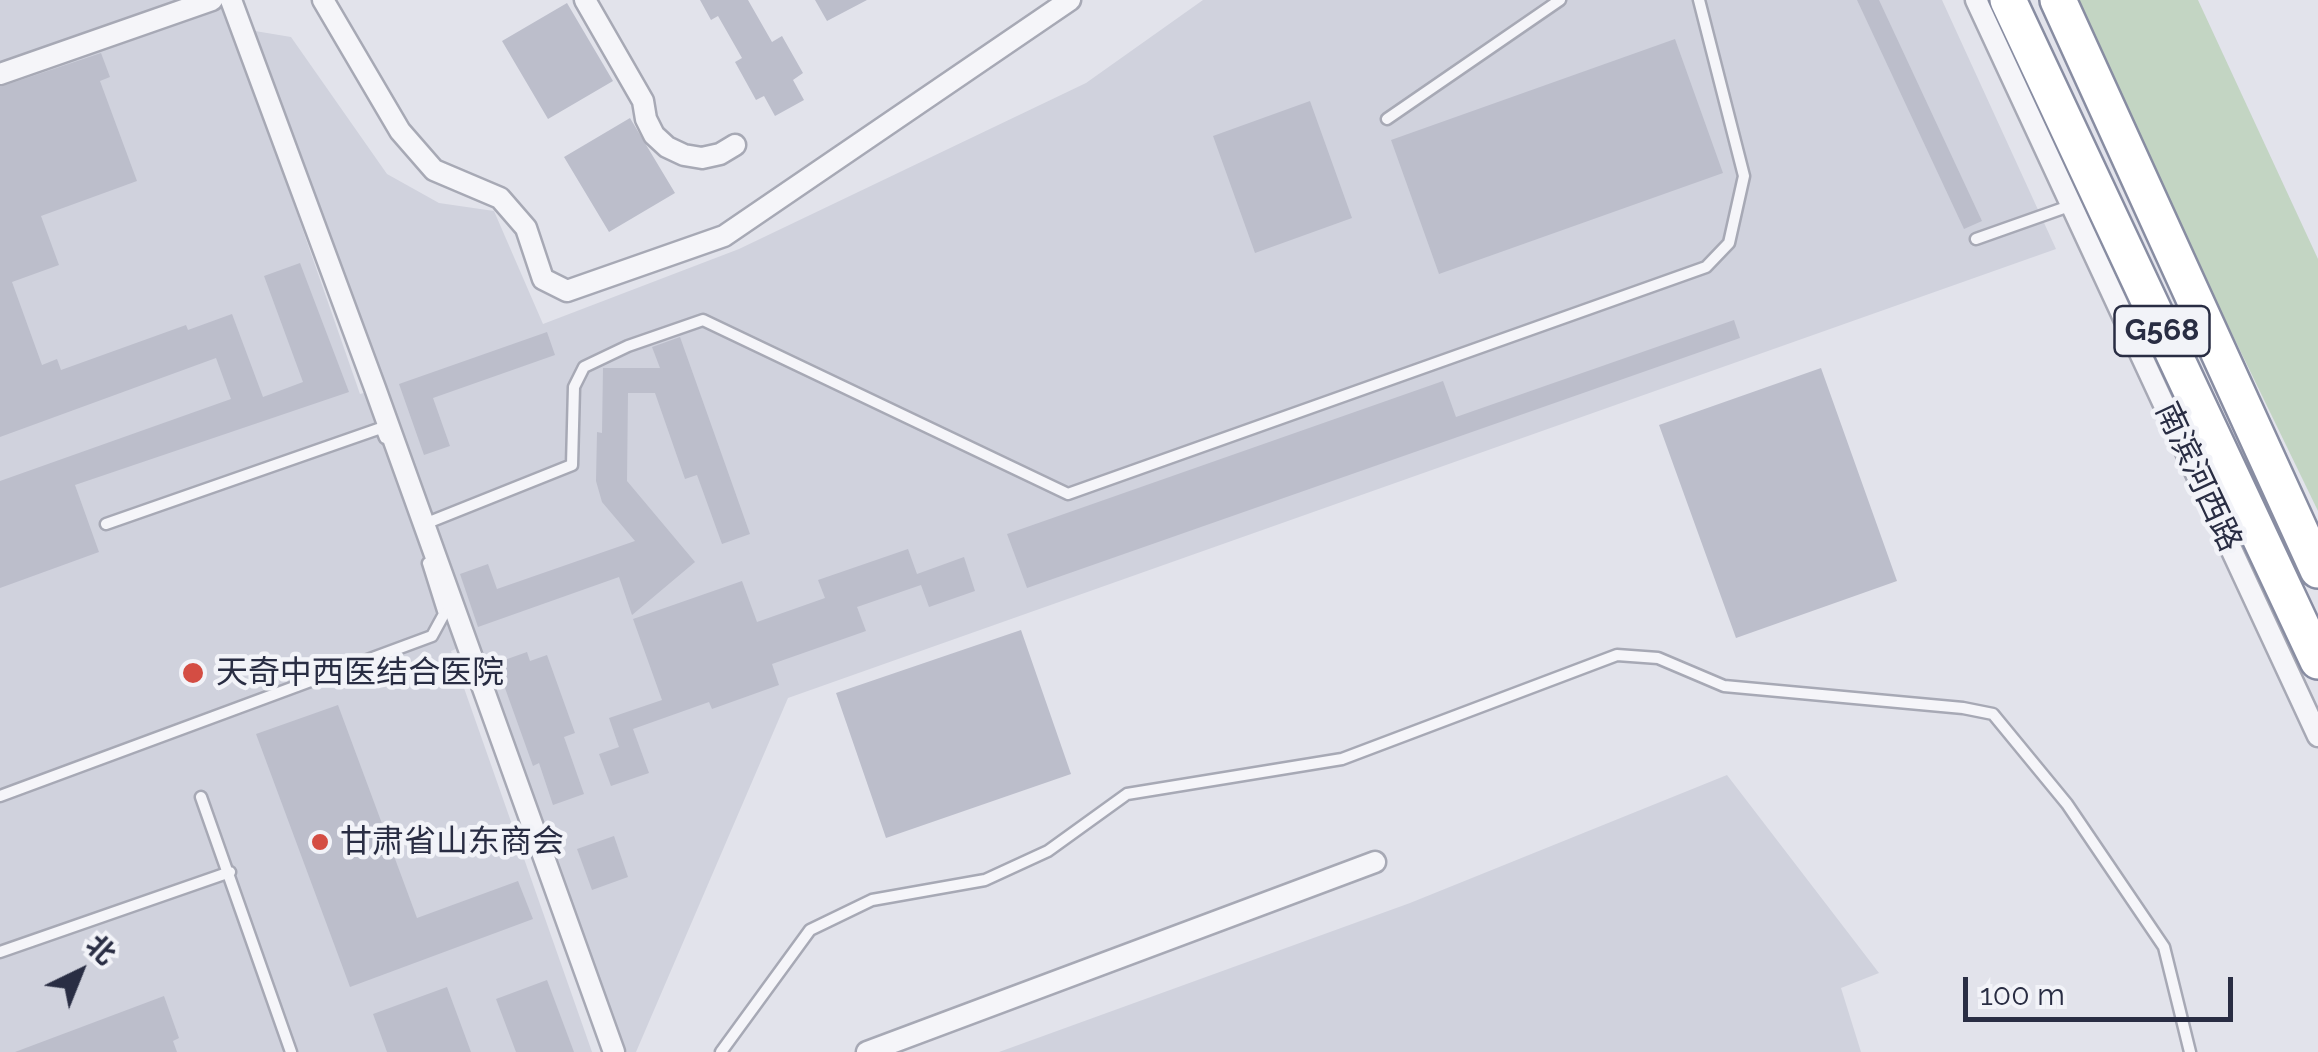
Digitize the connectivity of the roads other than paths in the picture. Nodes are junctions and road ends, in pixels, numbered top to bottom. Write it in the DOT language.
graph roads {
  1 [pos="212,0"];
  2 [pos="231,0"];
  3 [pos="323,0"];
  4 [pos="585,0"];
  5 [pos="1070,0"];
  6 [pos="1560,0"];
  7 [pos="1699,0"];
  8 [pos="1976,0"];
  9 [pos="2008,0"];
  10 [pos="2058,0"];
  11 [pos="0,74"];
  12 [pos="1387,119"];
  13 [pos="735,145"];
  14 [pos="2111,192"];
  15 [pos="1976,238"];
  16 [pos="106,524"];
  17 [pos="420,526"];
  18 [pos="2318,570"];
  19 [pos="2318,662"];
  20 [pos="2318,736"];
  21 [pos="0,796"];
  22 [pos="201,797"];
  23 [pos="1374,862"];
  24 [pos="230,872"];
  25 [pos="0,952"];
  26 [pos="291,1052"];
  27 [pos="614,1052"];
  28 [pos="720,1052"];
  29 [pos="867,1052"];
  30 [pos="2190,1052"];
  1 -- 11 [label="street"];
  2 -- 17 [label="street"];
  3 -- 5 [label="street"];
  4 -- 13 [label="street"];
  6 -- 12 [label="lane"];
  7 -- 17 [label="lane"];
  8 -- 14 [label="street, 南滨河西路"];
  9 -- 14 [label="highway, 南滨河西路 / G568"];
  10 -- 14 [label="highway, 南滨河西路 / G568"];
  14 -- 15 [label="lane"];
  14 -- 18 [label="highway, 南滨河西路 / G568"];
  14 -- 19 [label="highway, 南滨河西路 / G568"];
  14 -- 20 [label="street, 南滨河西路"];
  16 -- 17 [label="lane"];
  17 -- 21 [label="lane"];
  17 -- 27 [label="street"];
  22 -- 24 [label="lane"];
  23 -- 29 [label="street"];
  24 -- 25 [label="lane"];
  24 -- 26 [label="lane"];
  28 -- 30 [label="lane"];
}
